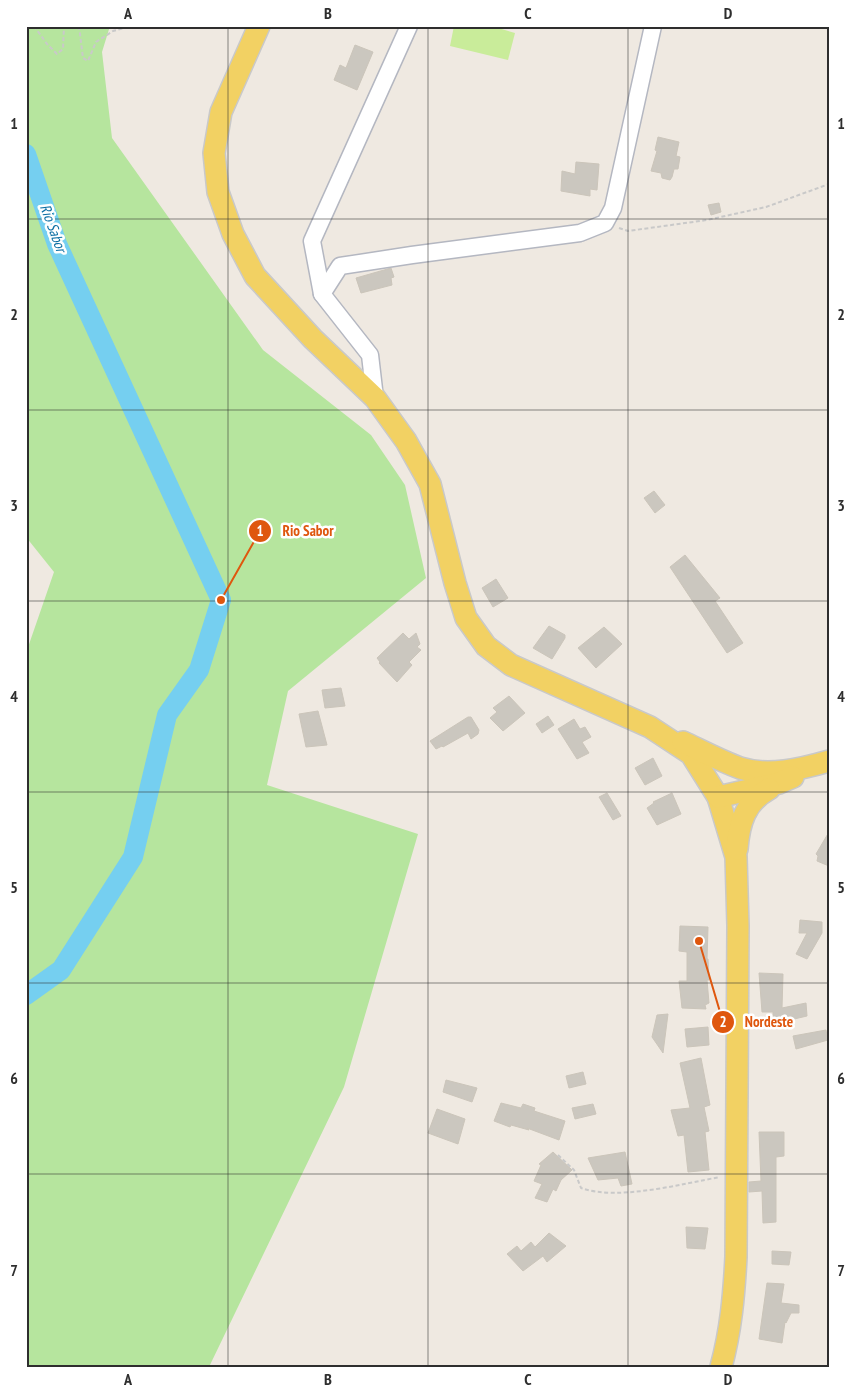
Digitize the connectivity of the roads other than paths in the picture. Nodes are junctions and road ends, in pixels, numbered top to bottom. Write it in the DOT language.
graph roads {
  1 [pos="259,26"];
  2 [pos="409,26"];
  3 [pos="653,26"];
  4 [pos="322,294"];
  5 [pos="375,398"];
  6 [pos="650,727"];
  7 [pos="829,762"];
  8 [pos="754,771"];
  9 [pos="779,783"];
  10 [pos="718,797"];
  11 [pos="736,857"];
  12 [pos="721,1367"];
  1 -- 5 [label="main road"];
  2 -- 4 [label="street"];
  3 -- 4 [label="street"];
  4 -- 5 [label="street"];
  5 -- 6 [label="main road"];
  6 -- 8 [label="main road"];
  6 -- 10 [label="main road"];
  7 -- 8 [label="main road"];
  7 -- 9 [label="main road"];
  8 -- 10 [label="main road"];
  9 -- 10 [label="main road"];
  9 -- 11 [label="main road"];
  10 -- 11 [label="main road"];
  11 -- 12 [label="main road"];
}
